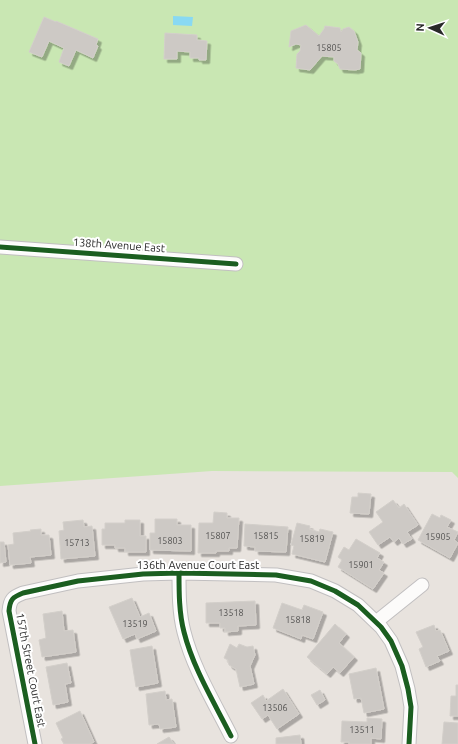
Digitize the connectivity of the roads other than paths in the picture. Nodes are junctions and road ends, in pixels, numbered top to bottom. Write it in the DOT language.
graph roads {
  1 [pos="0,247"];
  2 [pos="236,264"];
  3 [pos="180,573"];
  4 [pos="422,585"];
  5 [pos="11,600"];
  6 [pos="376,622"];
  7 [pos="231,736"];
  8 [pos="35,744"];
  9 [pos="409,744"];
  1 -- 2 [label="street, 138th Avenue East"];
  3 -- 5 [label="street, 136th Avenue Court East"];
  3 -- 6 [label="street, 136th Avenue Court East"];
  3 -- 7 [label="street"];
  4 -- 6 [label="street"];
  5 -- 8 [label="street, 157th Street Court East"];
  6 -- 9 [label="street, 136th Avenue Court East"];
}
